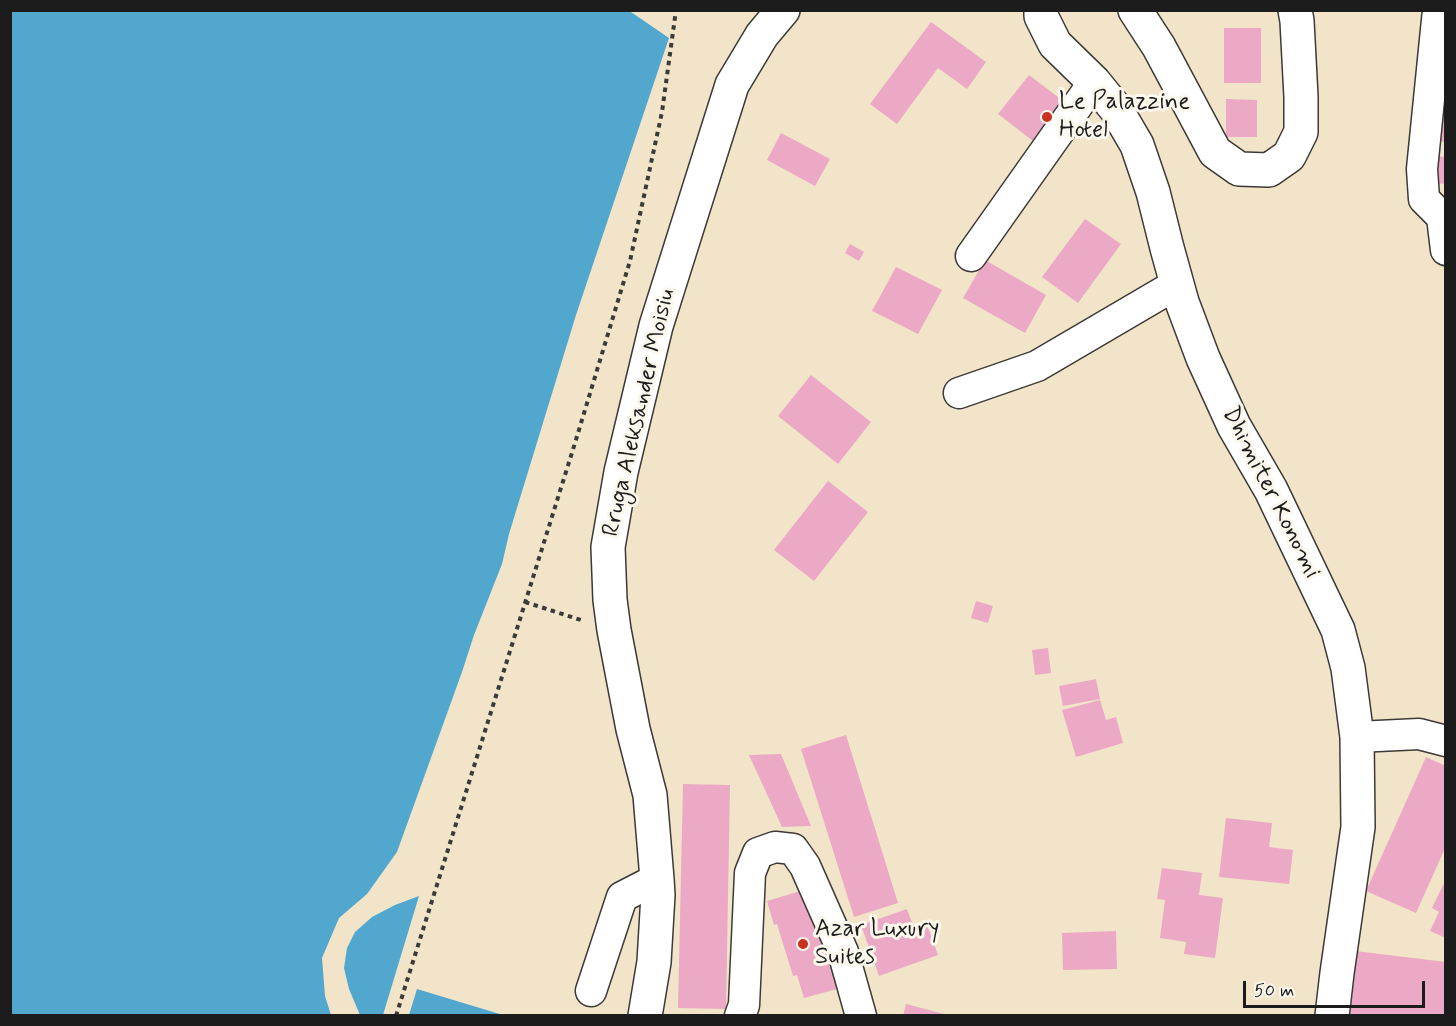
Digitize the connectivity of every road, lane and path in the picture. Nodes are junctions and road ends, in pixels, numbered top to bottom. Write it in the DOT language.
graph roads {
  1 [pos="676,10"];
  2 [pos="783,10"];
  3 [pos="1041,10"];
  4 [pos="1135,10"];
  5 [pos="1295,10"];
  6 [pos="1438,10"];
  7 [pos="1094,82"];
  8 [pos="1444,217"];
  9 [pos="1446,250"];
  10 [pos="970,256"];
  11 [pos="1177,284"];
  12 [pos="959,393"];
  13 [pos="525,602"];
  14 [pos="614,630"];
  15 [pos="1357,737"];
  16 [pos="1446,741"];
  17 [pos="657,879"];
  18 [pos="591,991"];
  19 [pos="396,1016"];
  20 [pos="645,1016"];
  21 [pos="740,1016"];
  22 [pos="861,1016"];
  23 [pos="1332,1016"];
  1 -- 13 [label="path"];
  2 -- 14 [label="main road, Rruga Aleksander Moisiu"];
  3 -- 7 [label="main road, Dhimiter Konomi"];
  4 -- 5 [label="main road"];
  6 -- 8 [label="street"];
  7 -- 10 [label="street"];
  7 -- 11 [label="main road, Dhimiter Konomi"];
  8 -- 9 [label="street"];
  11 -- 12 [label="street"];
  11 -- 15 [label="main road, Dhimiter Konomi"];
  13 -- 14 [label="path"];
  13 -- 19 [label="path"];
  14 -- 17 [label="main road, Rruga Aleksander Moisiu"];
  15 -- 16 [label="street"];
  15 -- 23 [label="main road, Dhimiter Konomi"];
  17 -- 18 [label="street"];
  17 -- 20 [label="main road, Rruga Aleksander Moisiu"];
  21 -- 22 [label="street"];
}
